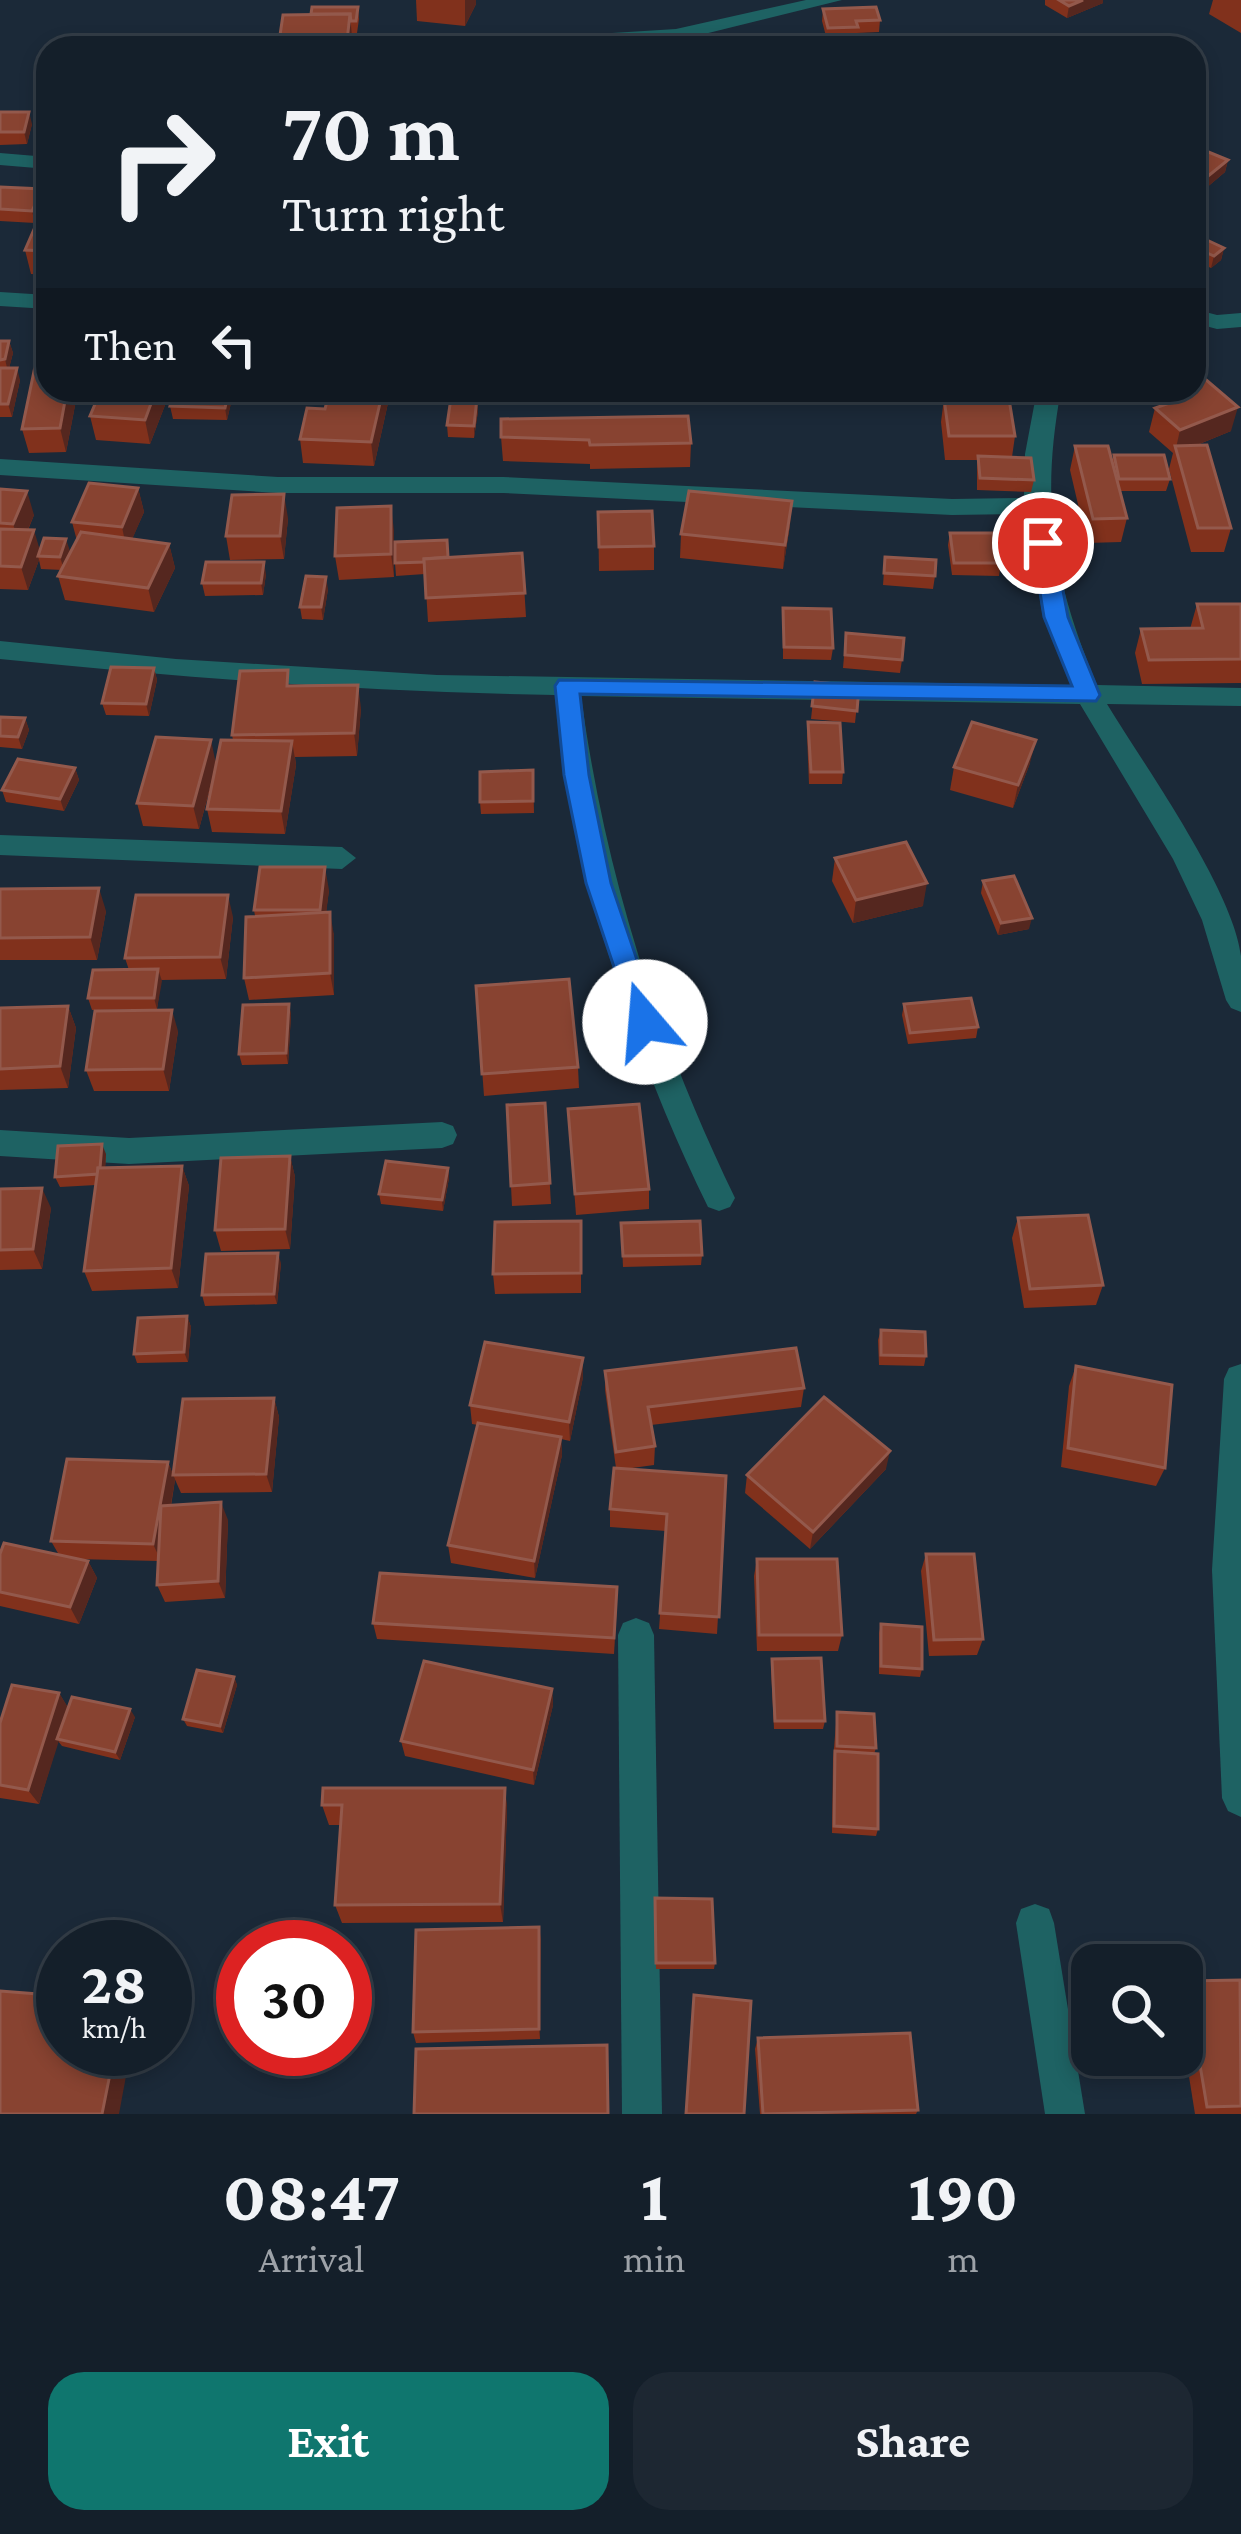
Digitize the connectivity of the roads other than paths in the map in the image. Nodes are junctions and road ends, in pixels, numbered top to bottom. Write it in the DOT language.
graph roads {
  1 [pos="832,0"];
  2 [pos="663,36"];
  3 [pos="0,159"];
  4 [pos="36,162"];
  5 [pos="0,299"];
  6 [pos="36,301"];
  7 [pos="1206,319"];
  8 [pos="1241,320"];
  9 [pos="1047,402"];
  10 [pos="0,466"];
  11 [pos="1036,506"];
  12 [pos="0,650"];
  13 [pos="567,686"];
  14 [pos="1088,695"];
  15 [pos="1241,697"];
  16 [pos="0,845"];
  17 [pos="342,858"];
  18 [pos="1229,920"];
  19 [pos="1241,1000"];
  20 [pos="442,1135"];
  21 [pos="0,1143"];
  22 [pos="719,1198"];
  23 [pos="1241,1379"];
  24 [pos="636,1635"];
  25 [pos="1241,1798"];
  26 [pos="1035,1922"];
  27 [pos="642,2114"];
  28 [pos="1065,2114"];
  1 -- 2 [label="street"];
  3 -- 4 [label="street"];
  5 -- 6 [label="street"];
  7 -- 8 [label="street"];
  9 -- 11 [label="street"];
  10 -- 11 [label="street"];
  11 -- 14 [label="street"];
  12 -- 13 [label="street"];
  13 -- 14 [label="street"];
  13 -- 22 [label="street"];
  14 -- 15 [label="street"];
  14 -- 18 [label="street"];
  16 -- 17 [label="street"];
  18 -- 19 [label="street"];
  20 -- 21 [label="street"];
  23 -- 25 [label="street"];
  24 -- 27 [label="street"];
  26 -- 28 [label="street"];
}
